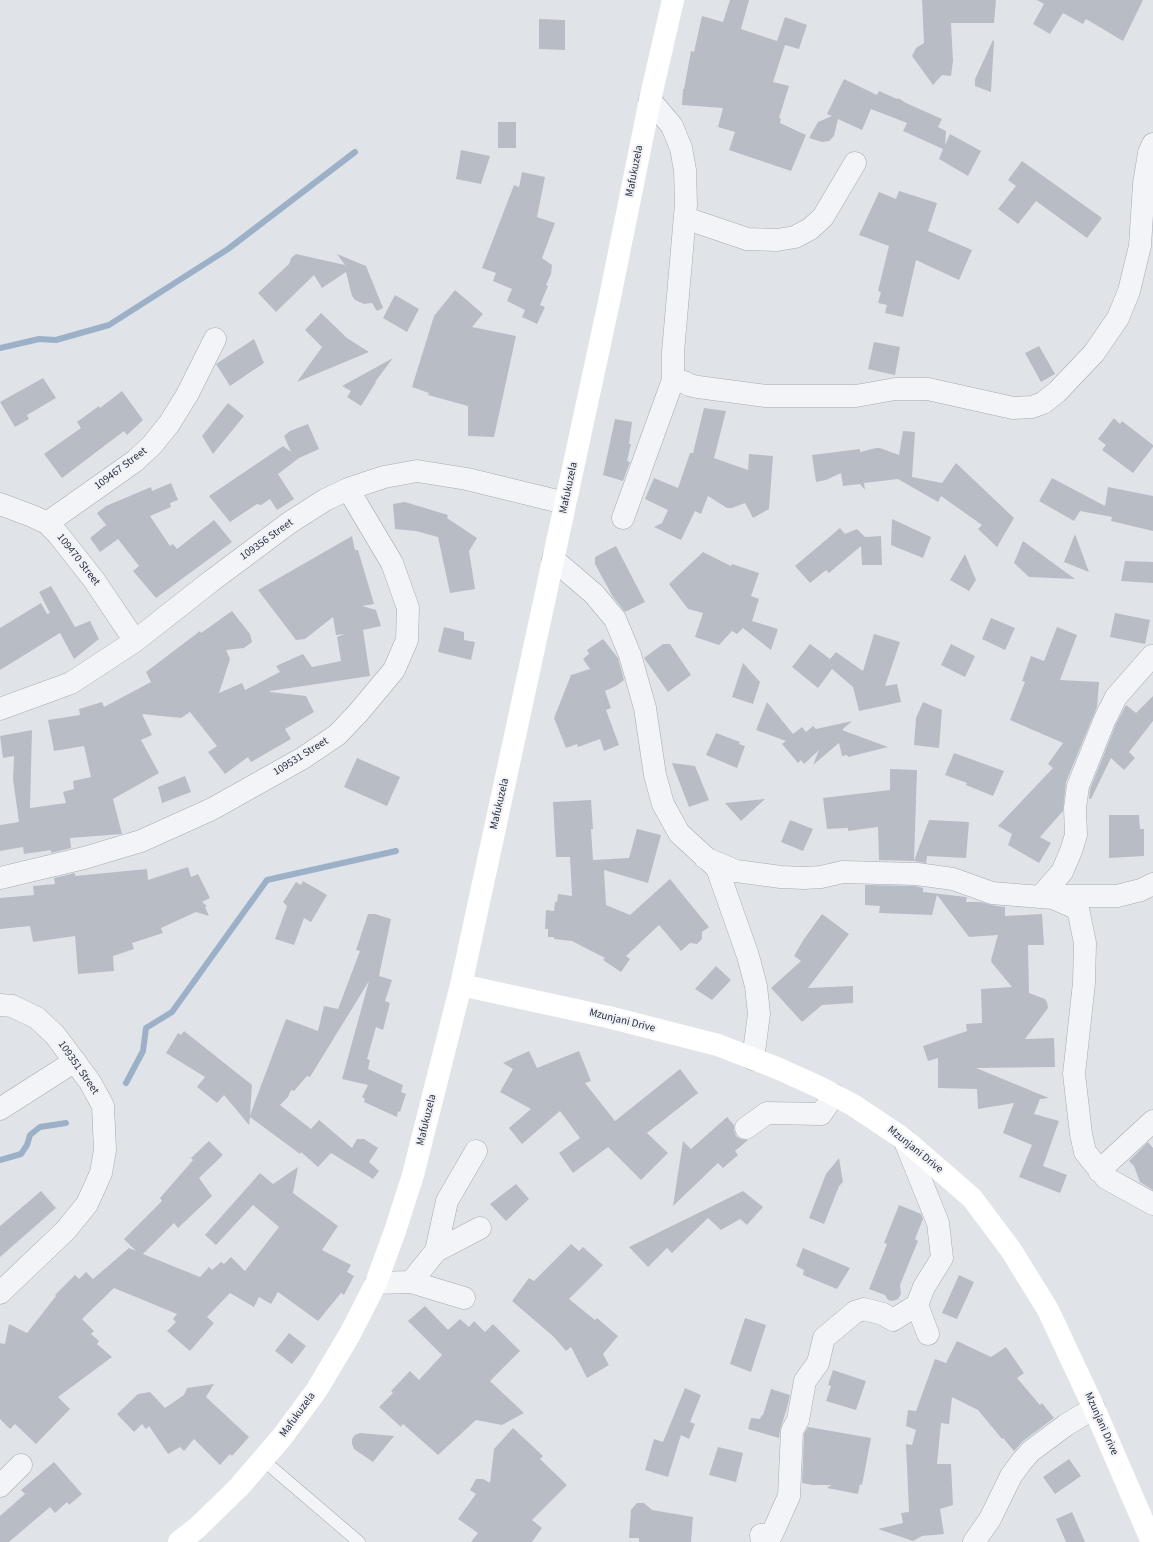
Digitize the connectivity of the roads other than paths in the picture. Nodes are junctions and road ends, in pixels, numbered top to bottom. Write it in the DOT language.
graph roads {
  1 [pos="673,0"];
  2 [pos="650,100"];
  3 [pos="1153,144"];
  4 [pos="855,163"];
  5 [pos="685,218"];
  6 [pos="215,339"];
  7 [pos="673,380"];
  8 [pos="348,489"];
  9 [pos="566,503"];
  10 [pos="0,504"];
  11 [pos="623,518"];
  12 [pos="47,523"];
  13 [pos="553,558"];
  14 [pos="134,641"];
  15 [pos="1152,656"];
  16 [pos="0,709"];
  17 [pos="705,858"];
  18 [pos="0,878"];
  19 [pos="1153,884"];
  20 [pos="1041,896"];
  21 [pos="461,985"];
  22 [pos="0,1005"];
  23 [pos="753,1059"];
  24 [pos="75,1061"];
  25 [pos="834,1095"];
  26 [pos="0,1109"];
  27 [pos="1153,1121"];
  28 [pos="746,1128"];
  29 [pos="904,1139"];
  30 [pos="476,1151"];
  31 [pos="1099,1171"];
  32 [pos="1153,1204"];
  33 [pos="480,1228"];
  34 [pos="436,1251"];
  35 [pos="411,1282"];
  36 [pos="376,1283"];
  37 [pos="0,1293"];
  38 [pos="464,1298"];
  39 [pos="917,1305"];
  40 [pos="928,1334"];
  41 [pos="1094,1408"];
  42 [pos="263,1460"];
  43 [pos="21,1465"];
  44 [pos="0,1486"];
  45 [pos="179,1542"];
  46 [pos="359,1542"];
  47 [pos="762,1542"];
  48 [pos="974,1542"];
  49 [pos="1152,1542"];
  1 -- 2 [label="main road, Mafukuzela"];
  2 -- 5 [label="street"];
  2 -- 9 [label="main road, Mafukuzela"];
  3 -- 7 [label="street"];
  4 -- 5 [label="street"];
  5 -- 7 [label="street"];
  6 -- 12 [label="street, 109467 Street"];
  7 -- 11 [label="street"];
  8 -- 9 [label="street, 109356 Street"];
  8 -- 14 [label="street, 109356 Street"];
  8 -- 18 [label="street, 109531 Street"];
  9 -- 13 [label="main road, Mafukuzela"];
  10 -- 12 [label="street, 109470 Street"];
  12 -- 14 [label="street, 109470 Street"];
  13 -- 17 [label="street"];
  13 -- 21 [label="main road, Mafukuzela"];
  14 -- 16 [label="street, 109356 Street"];
  15 -- 20 [label="street"];
  17 -- 20 [label="street"];
  17 -- 23 [label="street"];
  19 -- 20 [label="street"];
  20 -- 31 [label="street"];
  21 -- 23 [label="main road, Mzunjani Drive"];
  21 -- 36 [label="main road, Mafukuzela"];
  22 -- 24 [label="street, 109351 Street"];
  23 -- 25 [label="main road, Mzunjani Drive"];
  24 -- 26 [label="street"];
  24 -- 37 [label="street, 109351 Street"];
  25 -- 28 [label="street"];
  25 -- 29 [label="main road, Mzunjani Drive"];
  27 -- 31 [label="street"];
  29 -- 39 [label="street"];
  29 -- 41 [label="main road, Mzunjani Drive"];
  30 -- 34 [label="street"];
  31 -- 32 [label="street"];
  33 -- 34 [label="street"];
  34 -- 35 [label="street"];
  35 -- 36 [label="street"];
  35 -- 38 [label="street"];
  36 -- 42 [label="main road, Mafukuzela"];
  39 -- 40 [label="street"];
  39 -- 47 [label="street"];
  41 -- 48 [label="street"];
  41 -- 49 [label="main road, Mzunjani Drive"];
  42 -- 45 [label="main road, Mafukuzela"];
  42 -- 46 [label="lane"];
  43 -- 44 [label="street"];
}
